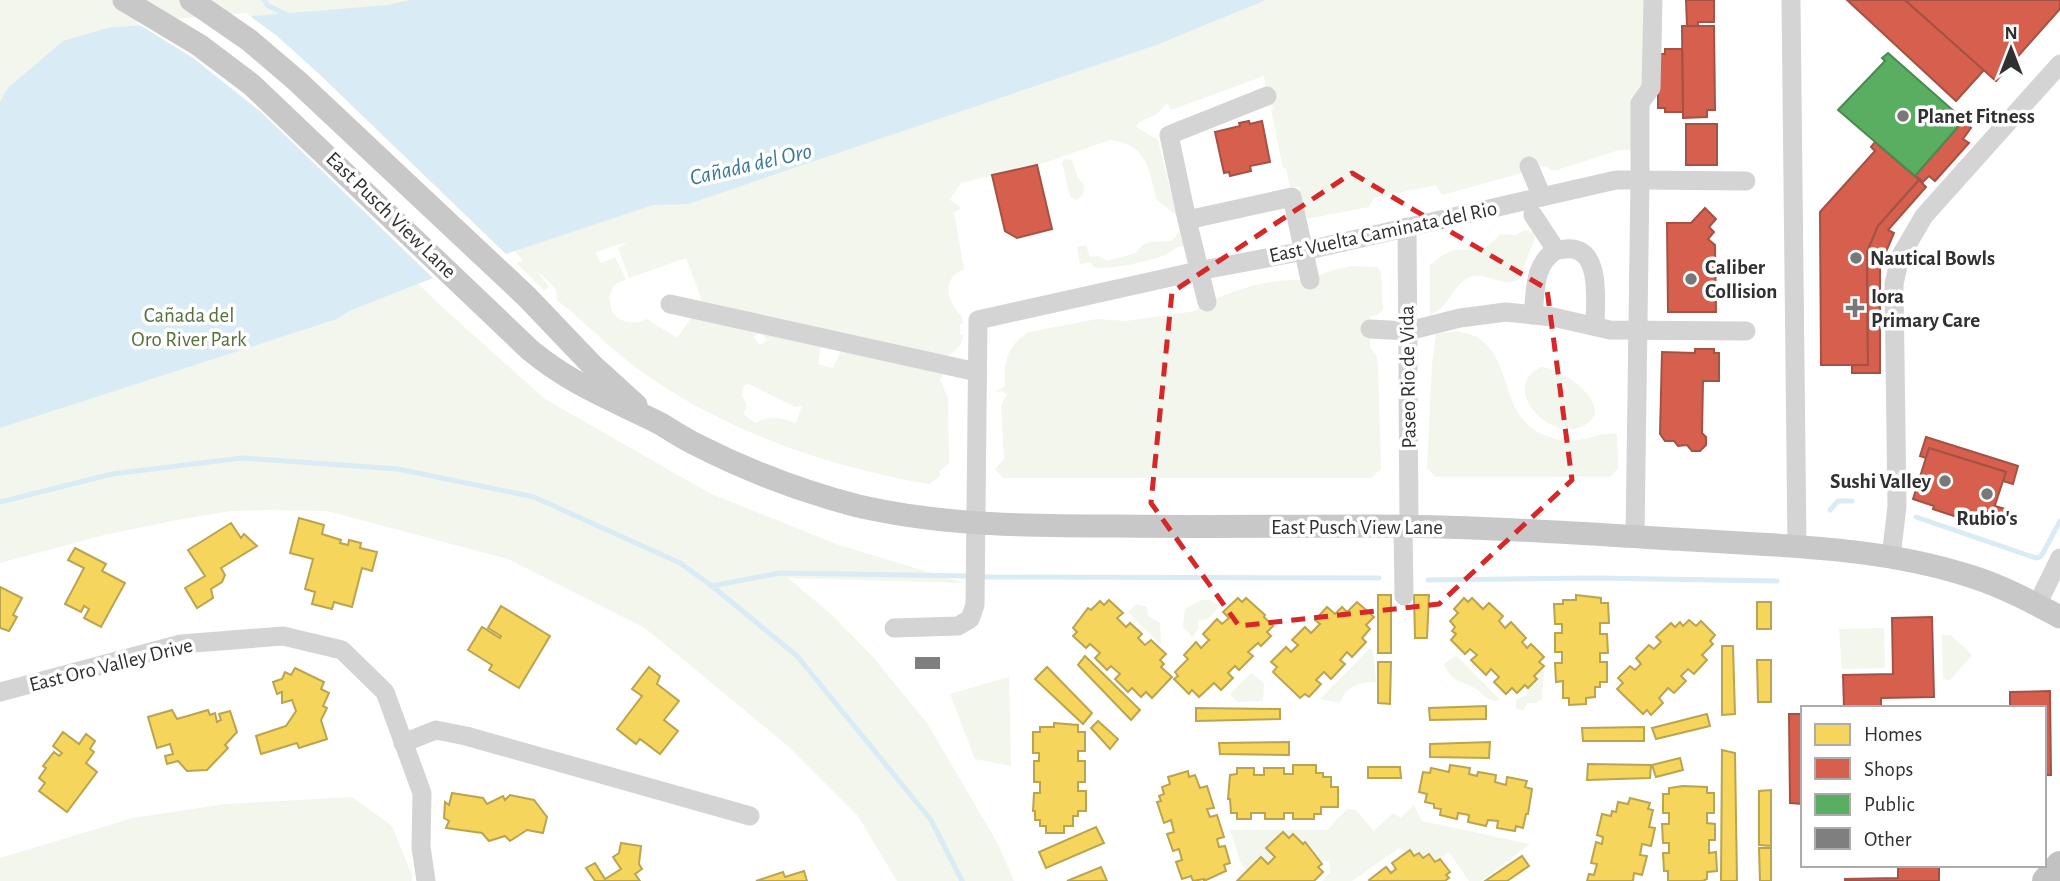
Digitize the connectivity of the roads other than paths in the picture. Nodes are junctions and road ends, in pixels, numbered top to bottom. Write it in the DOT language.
graph roads {
  1 [pos="124,0"];
  2 [pos="191,0"];
  3 [pos="1653,0"];
  4 [pos="1791,0"];
  5 [pos="2060,64"];
  6 [pos="1267,96"];
  7 [pos="1529,166"];
  8 [pos="1640,180"];
  9 [pos="1746,181"];
  10 [pos="1542,197"];
  11 [pos="1533,215"];
  12 [pos="1187,219"];
  13 [pos="1407,227"];
  14 [pos="1556,250"];
  15 [pos="1304,251"];
  16 [pos="1198,271"];
  17 [pos="1310,280"];
  18 [pos="1207,302"];
  19 [pos="670,304"];
  20 [pos="1533,315"];
  21 [pos="1595,326"];
  22 [pos="1370,329"];
  23 [pos="1639,330"];
  24 [pos="1408,331"];
  25 [pos="1746,331"];
  26 [pos="977,372"];
  27 [pos="660,424"];
  28 [pos="976,524"];
  29 [pos="1406,526"];
  30 [pos="1635,537"];
  31 [pos="1797,547"];
  32 [pos="1891,557"];
  33 [pos="2060,558"];
  34 [pos="1404,596"];
  35 [pos="2037,605"];
  36 [pos="2060,617"];
  37 [pos="894,628"];
  38 [pos="0,692"];
  39 [pos="404,743"];
  40 [pos="750,816"];
  41 [pos="2060,865"];
  42 [pos="426,881"];
  43 [pos="2046,881"];
  1 -- 27 [label="main road, East Pusch View Lane"];
  2 -- 27 [label="main road, East Pusch View Lane"];
  3 -- 8 [label="street"];
  4 -- 31 [label="street"];
  5 -- 32 [label="street"];
  6 -- 12 [label="street"];
  7 -- 10 [label="street"];
  8 -- 9 [label="street, East Vuelta Caminata del Rio"];
  8 -- 10 [label="street, East Vuelta Caminata del Rio"];
  8 -- 23 [label="street"];
  10 -- 13 [label="street, East Vuelta Caminata del Rio"];
  11 -- 14 [label="street"];
  12 -- 15 [label="street"];
  12 -- 16 [label="street"];
  13 -- 15 [label="street, East Vuelta Caminata del Rio"];
  13 -- 24 [label="street, Paseo Rio de Vida"];
  14 -- 20 [label="street"];
  14 -- 21 [label="street"];
  15 -- 16 [label="street, East Vuelta Caminata del Rio"];
  15 -- 17 [label="street"];
  16 -- 18 [label="street"];
  16 -- 26 [label="street, East Vuelta Caminata del Rio"];
  19 -- 26 [label="street"];
  20 -- 21 [label="street"];
  20 -- 24 [label="street"];
  21 -- 23 [label="street"];
  22 -- 24 [label="street"];
  23 -- 25 [label="street"];
  23 -- 30 [label="street"];
  24 -- 29 [label="street, Paseo Rio de Vida"];
  26 -- 28 [label="street, East Vuelta Caminata del Rio"];
  27 -- 28 [label="main road, East Pusch View Lane"];
  28 -- 29 [label="main road, East Pusch View Lane"];
  28 -- 37 [label="street, East Vuelta Caminata del Rio"];
  29 -- 30 [label="main road, East Pusch View Lane"];
  29 -- 34 [label="street, Paseo Rio de Vida"];
  30 -- 31 [label="main road, East Pusch View Lane"];
  31 -- 32 [label="main road, East Pusch View Lane"];
  32 -- 35 [label="main road, East Pusch View Lane"];
  33 -- 35 [label="street"];
  35 -- 36 [label="main road, East Pusch View Lane"];
  38 -- 39 [label="street, East Oro Valley Drive"];
  39 -- 40 [label="street"];
  39 -- 42 [label="street, East Oro Valley Drive"];
  41 -- 43 [label="highway"];
}
